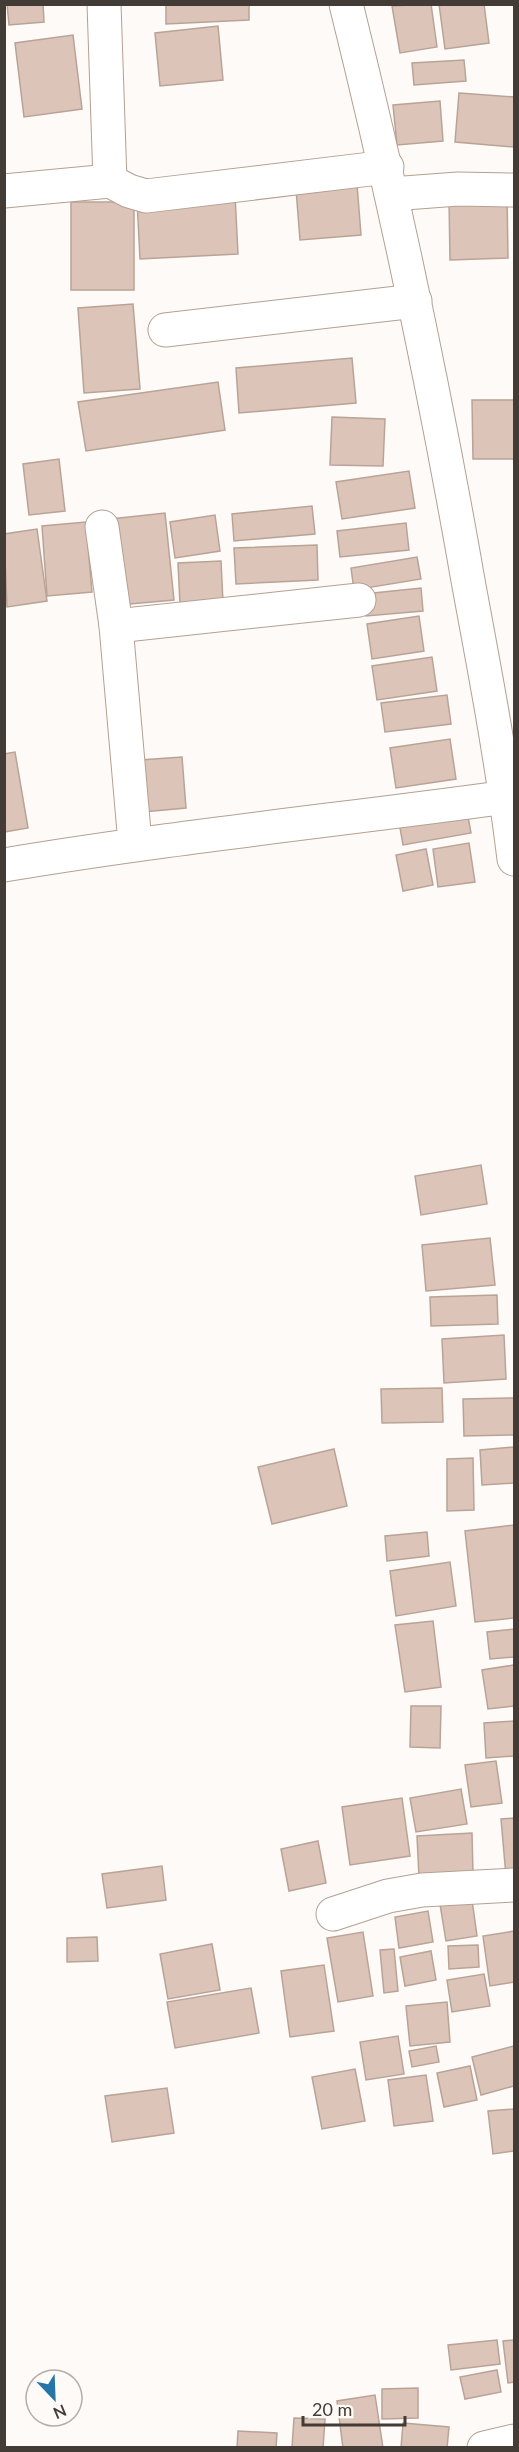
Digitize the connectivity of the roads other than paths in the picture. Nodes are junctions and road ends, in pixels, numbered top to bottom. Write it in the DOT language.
graph roads {
  1 [pos="104,4"];
  2 [pos="346,4"];
  3 [pos="389,180"];
  4 [pos="110,181"];
  5 [pos="514,190"];
  6 [pos="4,191"];
  7 [pos="415,301"];
  8 [pos="165,330"];
  9 [pos="102,527"];
  10 [pos="359,600"];
  11 [pos="116,626"];
  12 [pos="507,797"];
  13 [pos="135,843"];
  14 [pos="514,859"];
  15 [pos="4,866"];
  16 [pos="514,1885"];
  17 [pos="333,1914"];
  18 [pos="514,2441"];
  19 [pos="484,2448"];
  1 -- 4 [label="street"];
  2 -- 3 [label="street"];
  3 -- 4 [label="street"];
  3 -- 5 [label="street"];
  3 -- 7 [label="street"];
  4 -- 6 [label="street"];
  7 -- 8 [label="street"];
  7 -- 12 [label="street"];
  9 -- 11 [label="street"];
  10 -- 11 [label="street"];
  11 -- 13 [label="street"];
  12 -- 13 [label="street"];
  12 -- 14 [label="street"];
  13 -- 15 [label="street"];
  16 -- 17 [label="street"];
  18 -- 19 [label="street"];
}
